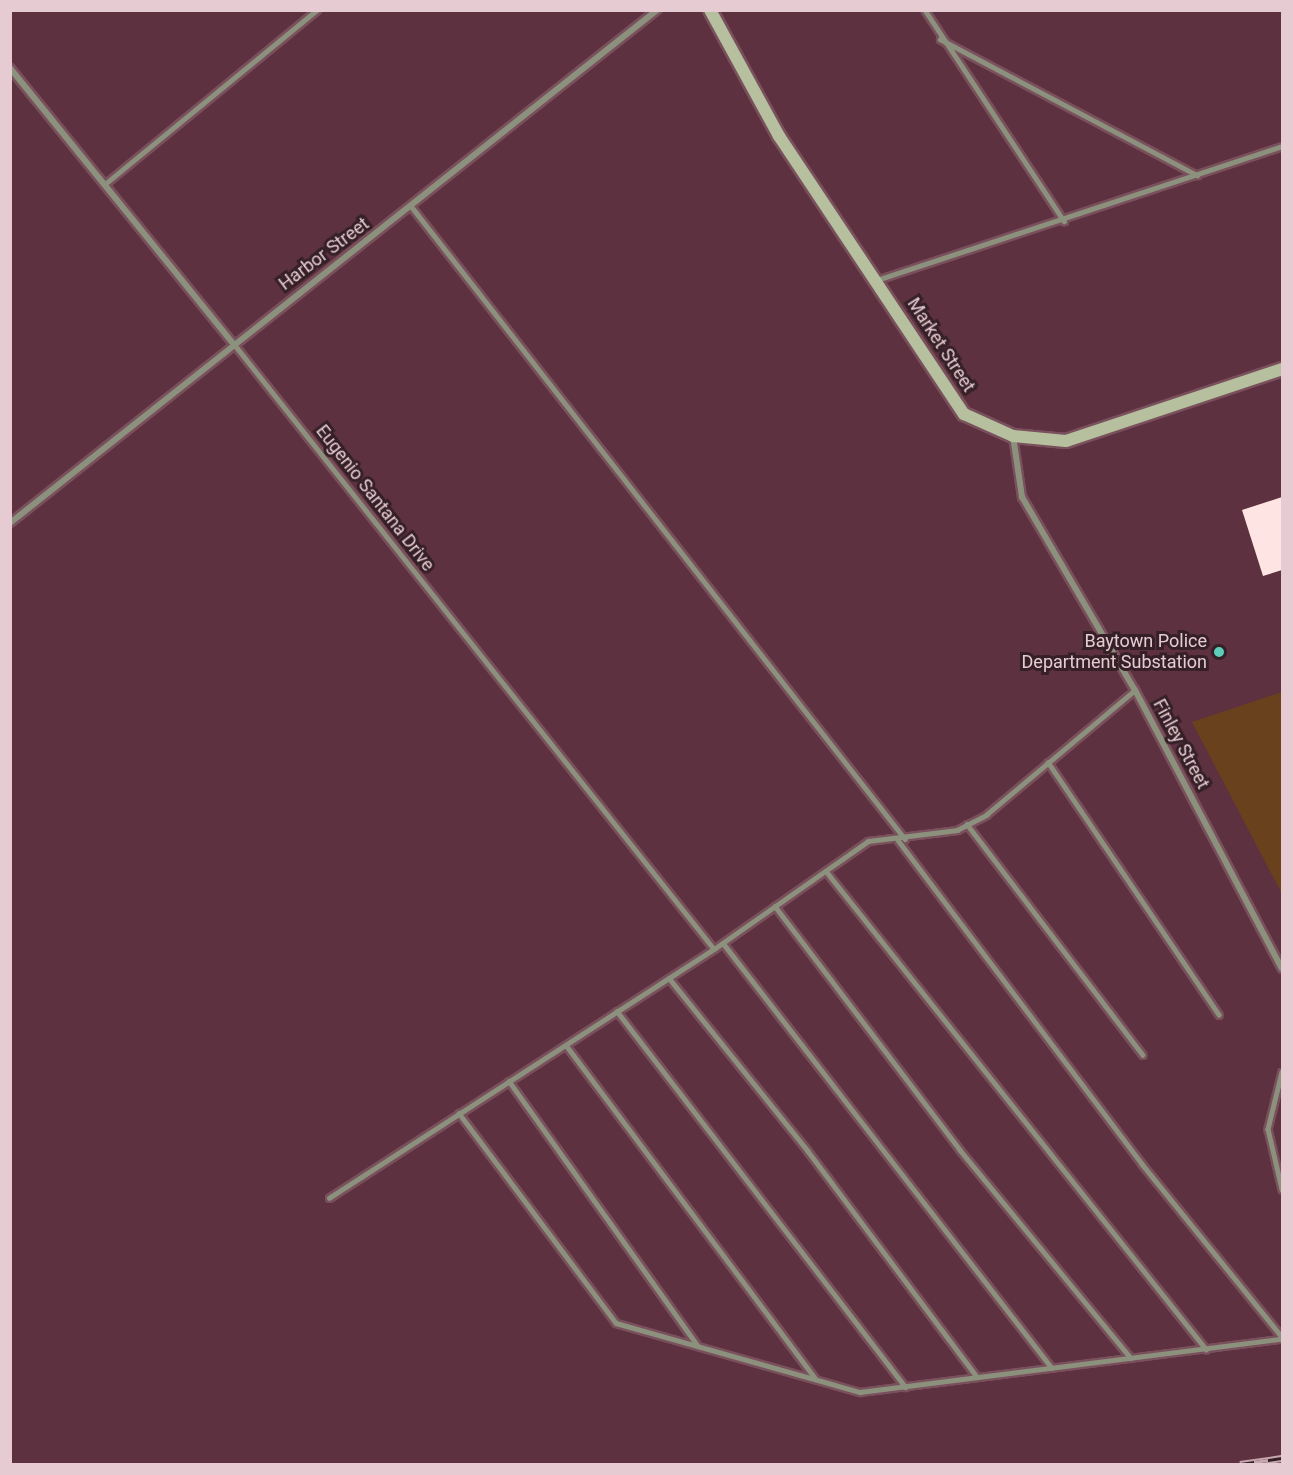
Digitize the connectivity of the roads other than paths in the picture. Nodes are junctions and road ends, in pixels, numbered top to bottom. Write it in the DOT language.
graph roads {
  1 [pos="317,10"];
  2 [pos="657,10"];
  3 [pos="710,10"];
  4 [pos="925,10"];
  5 [pos="940,39"];
  6 [pos="10,68"];
  7 [pos="1282,147"];
  8 [pos="1197,175"];
  9 [pos="105,184"];
  10 [pos="411,206"];
  11 [pos="1064,221"];
  12 [pos="877,280"];
  13 [pos="232,342"];
  14 [pos="1282,369"];
  15 [pos="1013,436"];
  16 [pos="10,523"];
  17 [pos="1135,690"];
  18 [pos="1048,762"];
  19 [pos="967,824"];
  20 [pos="905,839"];
  21 [pos="898,840"];
  22 [pos="826,871"];
  23 [pos="776,906"];
  24 [pos="723,943"];
  25 [pos="714,949"];
  26 [pos="1282,969"];
  27 [pos="669,978"];
  28 [pos="617,1011"];
  29 [pos="1219,1015"];
  30 [pos="566,1045"];
  31 [pos="1143,1055"];
  32 [pos="1282,1072"];
  33 [pos="509,1081"];
  34 [pos="459,1113"];
  35 [pos="1282,1189"];
  36 [pos="329,1198"];
  37 [pos="1282,1338"];
  38 [pos="698,1346"];
  39 [pos="1206,1349"];
  40 [pos="1131,1358"];
  41 [pos="1052,1368"];
  42 [pos="977,1377"];
  43 [pos="816,1380"];
  44 [pos="905,1387"];
  1 -- 9 [label="lane"];
  2 -- 10 [label="street, Harbor Street"];
  3 -- 12 [label="main road, Market Street"];
  4 -- 5 [label="lane"];
  5 -- 8 [label="lane"];
  5 -- 11 [label="lane"];
  6 -- 9 [label="street, Eugenio Santana Drive"];
  7 -- 8 [label="lane"];
  8 -- 11 [label="lane"];
  9 -- 13 [label="street, Eugenio Santana Drive"];
  10 -- 13 [label="street, Harbor Street"];
  10 -- 20 [label="lane"];
  11 -- 12 [label="lane"];
  12 -- 15 [label="main road, Market Street"];
  13 -- 16 [label="street, Harbor Street"];
  13 -- 25 [label="lane, Eugenio Santana Drive"];
  14 -- 15 [label="main road, Market Street"];
  15 -- 17 [label="street, Finley Street"];
  17 -- 18 [label="lane"];
  17 -- 26 [label="street, Finley Street"];
  18 -- 19 [label="lane"];
  18 -- 29 [label="lane"];
  19 -- 20 [label="lane"];
  19 -- 31 [label="lane"];
  20 -- 21 [label="lane"];
  21 -- 22 [label="lane"];
  21 -- 37 [label="lane"];
  22 -- 23 [label="lane"];
  22 -- 39 [label="lane"];
  23 -- 24 [label="lane"];
  23 -- 40 [label="lane"];
  24 -- 25 [label="lane"];
  24 -- 41 [label="lane"];
  25 -- 27 [label="lane"];
  27 -- 28 [label="lane"];
  27 -- 42 [label="lane"];
  28 -- 30 [label="lane"];
  28 -- 44 [label="lane"];
  30 -- 33 [label="lane"];
  30 -- 43 [label="lane"];
  32 -- 35 [label="lane"];
  33 -- 34 [label="lane"];
  33 -- 38 [label="lane"];
  34 -- 36 [label="lane"];
  34 -- 38 [label="lane"];
  37 -- 39 [label="lane"];
  38 -- 43 [label="lane"];
  39 -- 40 [label="lane"];
  40 -- 41 [label="lane"];
  41 -- 42 [label="lane"];
  42 -- 44 [label="lane"];
  43 -- 44 [label="lane"];
}
